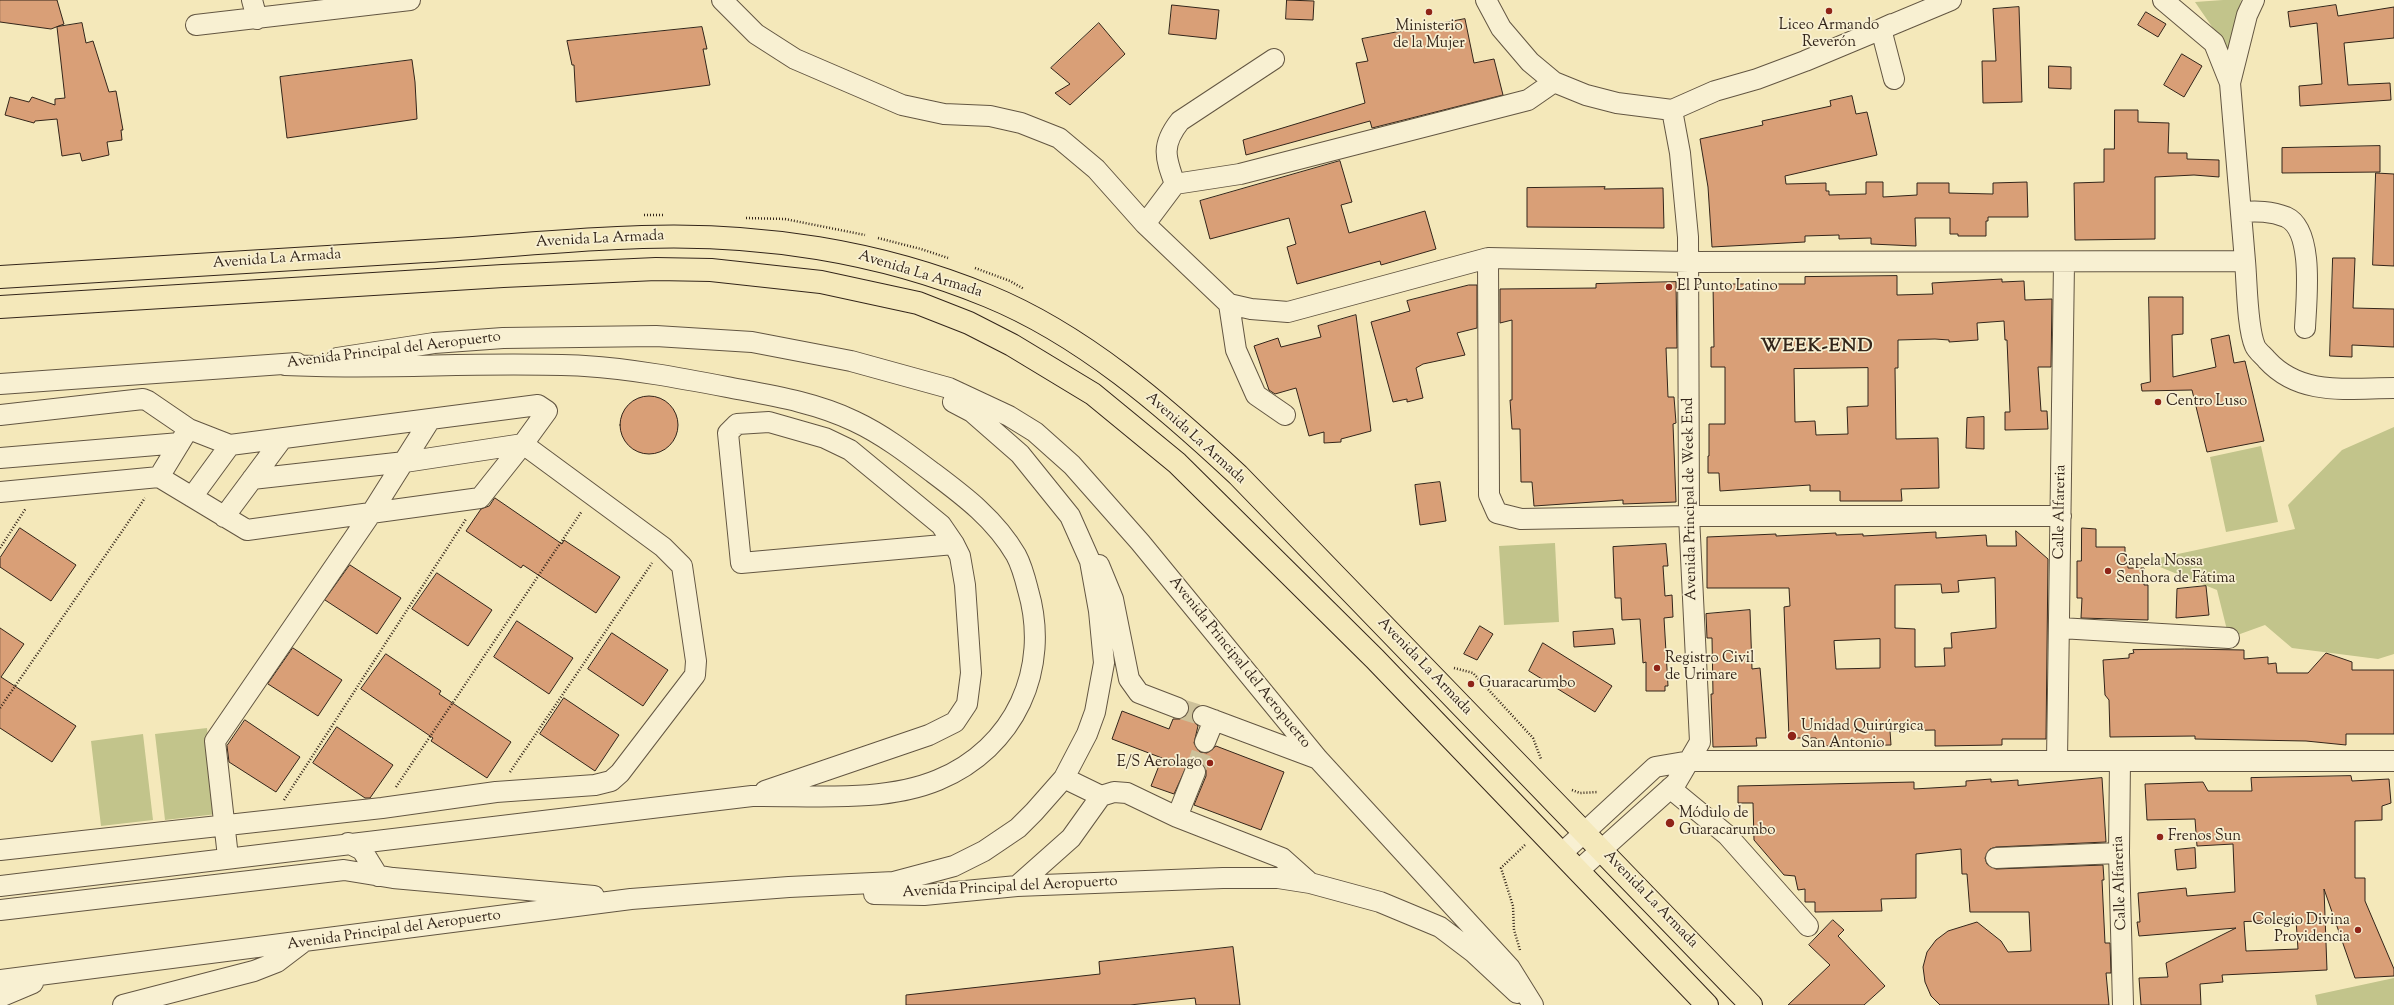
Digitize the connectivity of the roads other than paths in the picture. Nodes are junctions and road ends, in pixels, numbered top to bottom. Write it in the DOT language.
graph roads {
  1 [pos="410,0"];
  2 [pos="722,0"];
  3 [pos="1486,0"];
  4 [pos="1951,0"];
  5 [pos="2163,0"];
  6 [pos="2254,0"];
  7 [pos="254,9"];
  8 [pos="196,25"];
  9 [pos="1881,29"];
  10 [pos="1274,59"];
  11 [pos="1894,79"];
  12 [pos="1554,82"];
  13 [pos="2230,83"];
  14 [pos="1672,110"];
  15 [pos="1175,184"];
  16 [pos="2241,212"];
  17 [pos="1145,224"];
  18 [pos="1488,258"];
  19 [pos="2245,261"];
  20 [pos="1689,262"];
  21 [pos="2064,262"];
  22 [pos="0,277"];
  23 [pos="1229,304"];
  24 [pos="0,307"];
  25 [pos="2306,328"];
  26 [pos="284,365"];
  27 [pos="905,378"];
  28 [pos="0,384"];
  29 [pos="2394,388"];
  30 [pos="0,415"];
  31 [pos="1285,415"];
  32 [pos="430,420"];
  33 [pos="184,436"];
  34 [pos="282,439"];
  35 [pos="230,444"];
  36 [pos="524,444"];
  37 [pos="0,458"];
  38 [pos="405,462"];
  39 [pos="159,477"];
  40 [pos="252,479"];
  41 [pos="0,492"];
  42 [pos="192,497"];
  43 [pos="372,512"];
  44 [pos="1689,516"];
  45 [pos="2061,516"];
  46 [pos="224,517"];
  47 [pos="954,544"];
  48 [pos="1090,561"];
  49 [pos="2060,628"];
  50 [pos="2229,638"];
  51 [pos="1178,708"];
  52 [pos="1205,742"];
  53 [pos="1318,759"];
  54 [pos="1690,761"];
  55 [pos="2120,761"];
  56 [pos="2394,761"];
  57 [pos="2057,762"];
  58 [pos="1195,772"];
  59 [pos="1064,778"];
  60 [pos="1670,788"];
  61 [pos="752,796"];
  62 [pos="1101,796"];
  63 [pos="1176,817"];
  64 [pos="224,825"];
  65 [pos="1584,831"];
  66 [pos="348,843"];
  67 [pos="1601,848"];
  68 [pos="0,850"];
  69 [pos="1562,853"];
  70 [pos="2119,853"];
  71 [pos="228,857"];
  72 [pos="1996,858"];
  73 [pos="1579,870"];
  74 [pos="378,876"];
  75 [pos="1310,883"];
  76 [pos="0,886"];
  77 [pos="1017,886"];
  78 [pos="789,887"];
  79 [pos="631,899"];
  80 [pos="0,910"];
  81 [pos="1808,926"];
  82 [pos="302,943"];
  83 [pos="55,974"];
  84 [pos="0,980"];
  85 [pos="0,997"];
  86 [pos="123,1005"];
  87 [pos="1531,1005"];
  88 [pos="1707,1005"];
  89 [pos="1751,1005"];
  90 [pos="2123,1005"];
  1 -- 7 [label="street"];
  2 -- 17 [label="street"];
  3 -- 12 [label="street"];
  4 -- 9 [label="street"];
  5 -- 13 [label="street"];
  6 -- 13 [label="street"];
  7 -- 8 [label="street"];
  9 -- 11 [label="street"];
  9 -- 14 [label="street"];
  10 -- 15 [label="street"];
  12 -- 14 [label="street"];
  12 -- 15 [label="street"];
  13 -- 16 [label="street"];
  14 -- 20 [label="street, Avenida Principal de Week End"];
  15 -- 17 [label="street"];
  16 -- 19 [label="street"];
  16 -- 25 [label="street"];
  17 -- 23 [label="street"];
  18 -- 20 [label="street"];
  18 -- 23 [label="street"];
  18 -- 44 [label="street"];
  19 -- 21 [label="street"];
  19 -- 29 [label="street"];
  20 -- 21 [label="street"];
  20 -- 44 [label="street, Avenida Principal de Week End"];
  21 -- 45 [label="street, Calle Alfareria"];
  22 -- 65 [label="main road, Avenida La Armada"];
  23 -- 31 [label="street"];
  24 -- 69 [label="main road, Avenida La Armada"];
  26 -- 27 [label="street, Avenida Principal del Aeropuerto"];
  26 -- 28 [label="street, Avenida Principal del Aeropuerto"];
  26 -- 61 [label="street"];
  27 -- 48 [label="street, Avenida Principal del Aeropuerto"];
  27 -- 53 [label="street, Avenida Principal del Aeropuerto"];
  30 -- 33 [label="street"];
  32 -- 34 [label="street"];
  32 -- 36 [label="street"];
  32 -- 38 [label="street"];
  33 -- 35 [label="street"];
  33 -- 37 [label="street"];
  33 -- 39 [label="street"];
  34 -- 35 [label="street"];
  34 -- 40 [label="street"];
  35 -- 42 [label="street"];
  36 -- 38 [label="street"];
  36 -- 43 [label="street"];
  36 -- 64 [label="street"];
  38 -- 40 [label="street"];
  38 -- 43 [label="street"];
  39 -- 41 [label="street"];
  39 -- 42 [label="street"];
  40 -- 46 [label="street"];
  42 -- 46 [label="street"];
  43 -- 46 [label="street"];
  43 -- 64 [label="street"];
  44 -- 45 [label="street"];
  44 -- 54 [label="street, Avenida Principal de Week End"];
  45 -- 49 [label="street, Calle Alfareria"];
  47 -- 47 [label="street"];
  47 -- 61 [label="street"];
  48 -- 51 [label="street"];
  48 -- 59 [label="street, Avenida Principal del Aeropuerto"];
  49 -- 50 [label="street"];
  49 -- 57 [label="street, Calle Alfareria"];
  52 -- 53 [label="street"];
  53 -- 87 [label="street, Avenida Principal del Aeropuerto"];
  54 -- 57 [label="street"];
  54 -- 60 [label="street, Avenida Principal de Week End"];
  54 -- 65 [label="street"];
  55 -- 56 [label="street"];
  55 -- 57 [label="street"];
  55 -- 70 [label="street, Calle Alfareria"];
  58 -- 63 [label="street"];
  59 -- 62 [label="street"];
  59 -- 78 [label="street, Avenida Principal del Aeropuerto"];
  60 -- 67 [label="street, Avenida Principal de Week End"];
  60 -- 81 [label="street"];
  61 -- 66 [label="street"];
  62 -- 63 [label="street"];
  62 -- 77 [label="street"];
  63 -- 75 [label="street"];
  64 -- 68 [label="street"];
  64 -- 71 [label="street"];
  65 -- 67 [label="main road, Avenida La Armada"];
  65 -- 69 [label="street"];
  66 -- 71 [label="street"];
  66 -- 74 [label="street"];
  67 -- 73 [label="street, Avenida Principal de Week End"];
  67 -- 89 [label="main road, Avenida La Armada"];
  69 -- 73 [label="main road, Avenida La Armada"];
  70 -- 72 [label="street"];
  70 -- 90 [label="street, Calle Alfareria"];
  71 -- 76 [label="street"];
  73 -- 88 [label="main road, Avenida La Armada"];
  74 -- 79 [label="street"];
  74 -- 80 [label="street"];
  75 -- 77 [label="street, Avenida Principal del Aeropuerto"];
  75 -- 87 [label="street, Avenida Principal del Aeropuerto"];
  77 -- 78 [label="street, Avenida Principal del Aeropuerto"];
  78 -- 79 [label="street, Avenida Principal del Aeropuerto"];
  79 -- 82 [label="street, Avenida Principal del Aeropuerto"];
  82 -- 83 [label="street, Avenida Principal del Aeropuerto"];
  82 -- 86 [label="street"];
  83 -- 84 [label="street, Avenida Principal del Aeropuerto"];
  83 -- 85 [label="street"];
}
